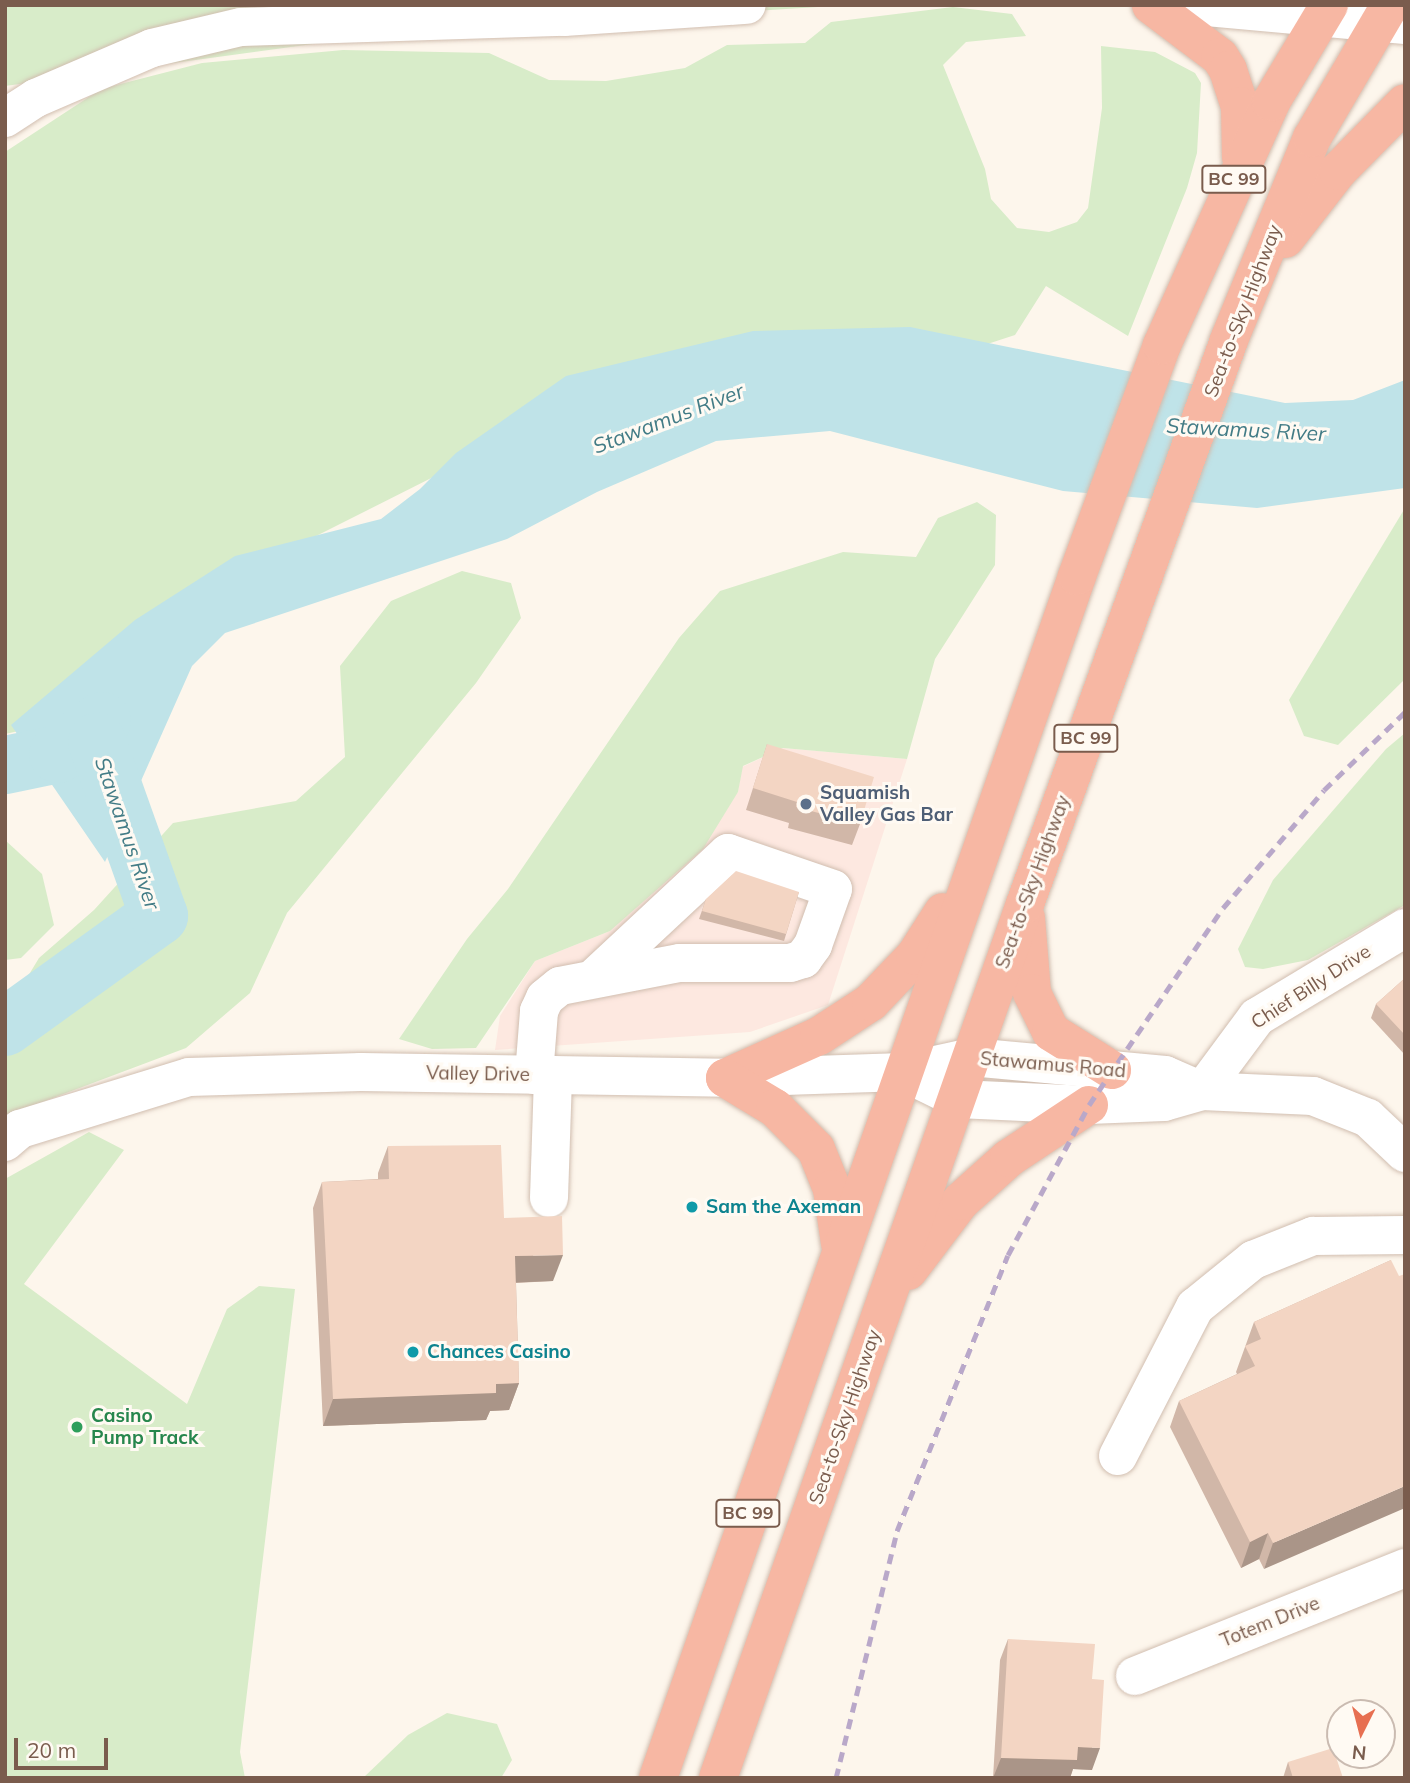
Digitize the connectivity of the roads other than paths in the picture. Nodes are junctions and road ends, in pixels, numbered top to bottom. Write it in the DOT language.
graph roads {
  1 [pos="747,5"];
  2 [pos="1152,5"];
  3 [pos="1185,5"];
  4 [pos="1324,13"];
  5 [pos="1391,18"];
  6 [pos="1405,103"];
  7 [pos="5,118"];
  8 [pos="1242,164"];
  9 [pos="1253,279"];
  10 [pos="977,861"];
  11 [pos="1025,904"];
  12 [pos="1405,928"];
  13 [pos="596,976"];
  14 [pos="971,1058"];
  15 [pos="1112,1070"];
  16 [pos="903,1072"];
  17 [pos="544,1075"];
  18 [pos="725,1078"];
  19 [pos="1202,1091"];
  20 [pos="958,1099"];
  21 [pos="1089,1105"];
  22 [pos="5,1142"];
  23 [pos="1405,1153"];
  24 [pos="549,1198"];
  25 [pos="1405,1235"];
  26 [pos="841,1248"];
  27 [pos="886,1301"];
  28 [pos="1118,1456"];
  29 [pos="1405,1568"];
  30 [pos="1135,1676"];
  31 [pos="658,1778"];
  32 [pos="718,1778"];
  1 -- 7 [label="street"];
  2 -- 8 [label="highway"];
  3 -- 4 [label="street"];
  4 -- 5 [label="street"];
  4 -- 8 [label="highway, BC 99"];
  5 -- 9 [label="highway, Sea-to-Sky Highway / BC 99"];
  6 -- 9 [label="highway"];
  8 -- 10 [label="highway, BC 99"];
  9 -- 11 [label="highway, Sea-to-Sky Highway / BC 99"];
  10 -- 16 [label="highway, BC 99"];
  10 -- 18 [label="highway"];
  11 -- 14 [label="highway, Sea-to-Sky Highway / BC 99"];
  11 -- 15 [label="highway"];
  12 -- 19 [label="street, Chief Billy Drive"];
  13 -- 13 [label="street"];
  13 -- 17 [label="street"];
  14 -- 15 [label="street, Stawamus Road"];
  14 -- 16 [label="street, Stawamus Road"];
  14 -- 20 [label="highway, Sea-to-Sky Highway / BC 99"];
  15 -- 19 [label="street, Stawamus Road"];
  16 -- 18 [label="street, Valley Drive"];
  16 -- 20 [label="street, Valley Drive"];
  16 -- 26 [label="highway, BC 99"];
  17 -- 18 [label="street, Valley Drive"];
  17 -- 22 [label="street, Valley Drive"];
  17 -- 24 [label="street"];
  18 -- 26 [label="highway"];
  19 -- 21 [label="street, Stawamus Road"];
  19 -- 23 [label="street, Stawamus Road"];
  20 -- 21 [label="street, Stawamus Road"];
  20 -- 27 [label="highway, Sea-to-Sky Highway / BC 99"];
  21 -- 27 [label="highway"];
  25 -- 28 [label="street"];
  26 -- 31 [label="highway, BC 99"];
  27 -- 32 [label="highway, Sea-to-Sky Highway / BC 99"];
  29 -- 30 [label="street, Totem Drive"];
}
